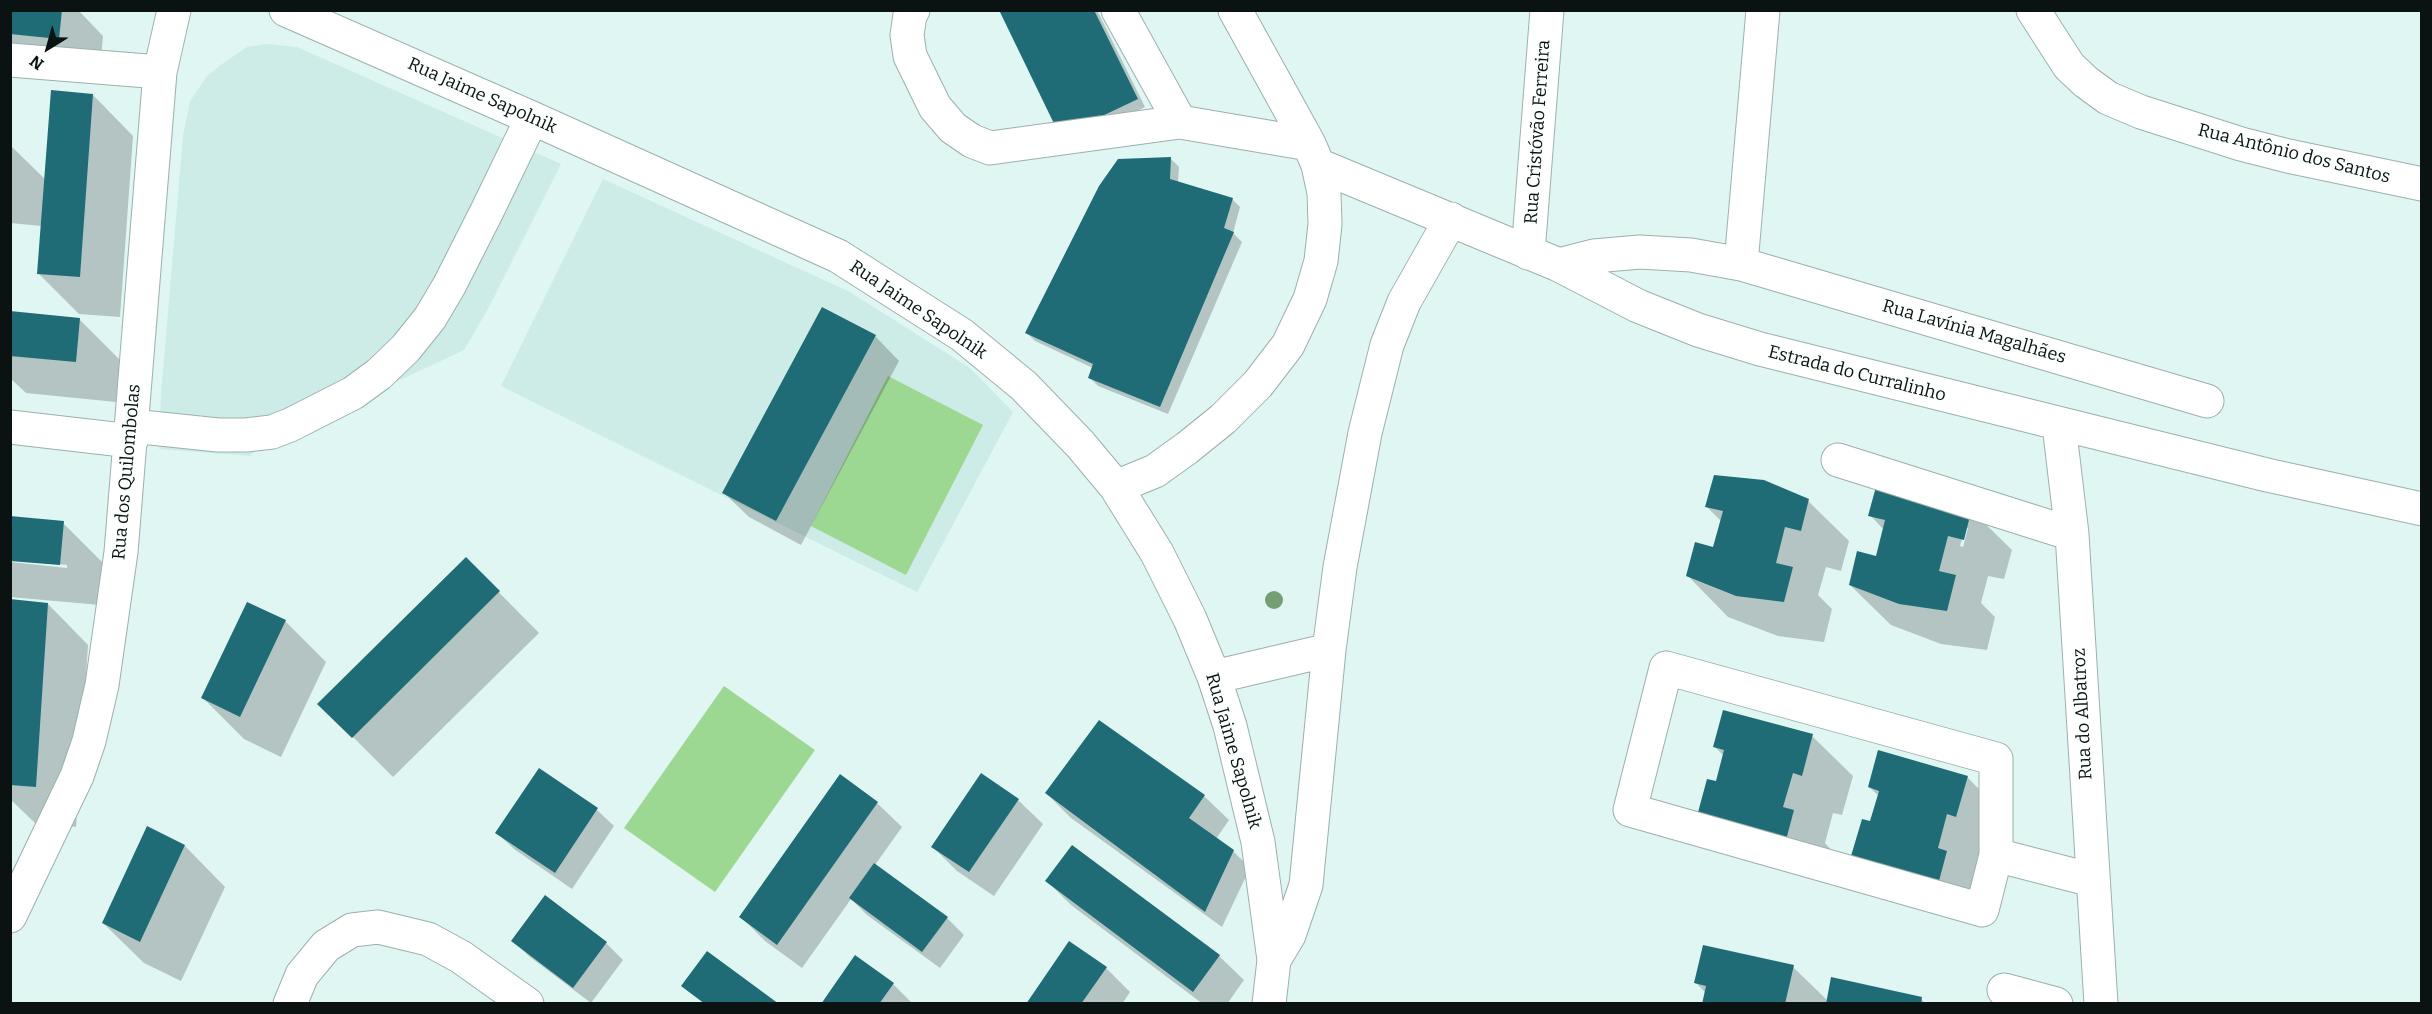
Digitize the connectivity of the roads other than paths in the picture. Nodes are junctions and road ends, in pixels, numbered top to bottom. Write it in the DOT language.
graph roads {
  1 [pos="174,10"];
  2 [pos="286,10"];
  3 [pos="913,10"];
  4 [pos="1118,10"];
  5 [pos="1236,10"];
  6 [pos="1547,10"];
  7 [pos="1763,10"];
  8 [pos="2033,10"];
  9 [pos="10,60"];
  10 [pos="160,72"];
  11 [pos="532,118"];
  12 [pos="1180,122"];
  13 [pos="1313,155"];
  14 [pos="2421,184"];
  15 [pos="1451,219"];
  16 [pos="1528,254"];
  17 [pos="1741,264"];
  18 [pos="1559,265"];
  19 [pos="2207,401"];
  20 [pos="2060,425"];
  21 [pos="10,427"];
  22 [pos="131,434"];
  23 [pos="1838,460"];
  24 [pos="1116,487"];
  25 [pos="2421,509"];
  26 [pos="2072,534"];
  27 [pos="1329,650"];
  28 [pos="1214,677"];
  29 [pos="1995,855"];
  30 [pos="2092,880"];
  31 [pos="10,916"];
  32 [pos="1274,960"];
  33 [pos="2004,990"];
  34 [pos="290,1004"];
  35 [pos="527,1004"];
  36 [pos="1269,1004"];
  37 [pos="2056,1004"];
  38 [pos="2101,1004"];
  1 -- 10 [label="street, Rua dos Quilombolas"];
  2 -- 11 [label="street, Rua Jaime Sapolnik"];
  3 -- 12 [label="street, Estrada do Curralinho"];
  4 -- 12 [label="street"];
  5 -- 13 [label="street"];
  6 -- 16 [label="street, Rua Cristóvão Ferreira"];
  7 -- 17 [label="street"];
  8 -- 14 [label="street, Rua Antônio dos Santos"];
  9 -- 10 [label="street"];
  10 -- 22 [label="street, Rua dos Quilombolas"];
  11 -- 22 [label="street"];
  11 -- 24 [label="street, Rua Jaime Sapolnik"];
  12 -- 13 [label="street, Estrada do Curralinho"];
  13 -- 15 [label="street, Estrada do Curralinho"];
  13 -- 24 [label="street"];
  15 -- 16 [label="street, Estrada do Curralinho"];
  15 -- 27 [label="street, Rua Jaime Sapolnik"];
  16 -- 18 [label="street, Estrada do Curralinho"];
  17 -- 18 [label="street, Rua Lavínia Magalhães"];
  17 -- 19 [label="street, Rua Lavínia Magalhães"];
  18 -- 20 [label="street, Estrada do Curralinho"];
  20 -- 25 [label="street, Estrada do Curralinho"];
  20 -- 26 [label="street, Rua do Albatroz"];
  21 -- 22 [label="street"];
  22 -- 31 [label="street, Rua dos Quilombolas"];
  23 -- 26 [label="street"];
  24 -- 28 [label="street, Rua Jaime Sapolnik"];
  26 -- 30 [label="street, Rua do Albatroz"];
  27 -- 28 [label="street"];
  27 -- 32 [label="street, Rua Jaime Sapolnik"];
  28 -- 32 [label="street, Rua Jaime Sapolnik"];
  29 -- 29 [label="street"];
  29 -- 30 [label="street"];
  30 -- 38 [label="street, Rua do Albatroz"];
  32 -- 36 [label="street, Rua Jaime Sapolnik"];
  33 -- 37 [label="street"];
  34 -- 35 [label="street"];
}
